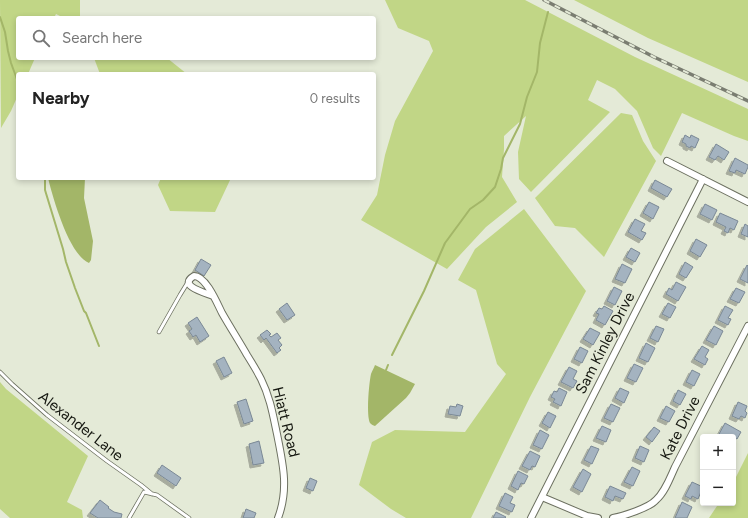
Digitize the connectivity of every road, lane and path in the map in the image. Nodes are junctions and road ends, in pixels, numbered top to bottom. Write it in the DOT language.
graph roads {
  1 [pos="667,161"];
  2 [pos="702,179"];
  3 [pos="748,202"];
  4 [pos="189,280"];
  5 [pos="213,296"];
  6 [pos="748,326"];
  7 [pos="159,332"];
  8 [pos="0,372"];
  9 [pos="152,494"];
  10 [pos="542,497"];
  11 [pos="129,518"];
  12 [pos="189,518"];
  13 [pos="278,518"];
  14 [pos="531,518"];
  15 [pos="598,518"];
  16 [pos="613,518"];
  1 -- 2 [label="street"];
  2 -- 3 [label="street"];
  2 -- 10 [label="street, Sam Kinley Drive"];
  4 -- 5 [label="street"];
  4 -- 5 [label="street, Hiatt Road"];
  4 -- 7 [label="lane"];
  5 -- 13 [label="street, Hiatt Road"];
  6 -- 16 [label="street, Kate Drive"];
  8 -- 9 [label="lane, Alexander Lane"];
  9 -- 11 [label="lane"];
  9 -- 12 [label="lane, Alexander Lane"];
  10 -- 14 [label="street, Sam Kinley Drive"];
  10 -- 15 [label="street"];
}
